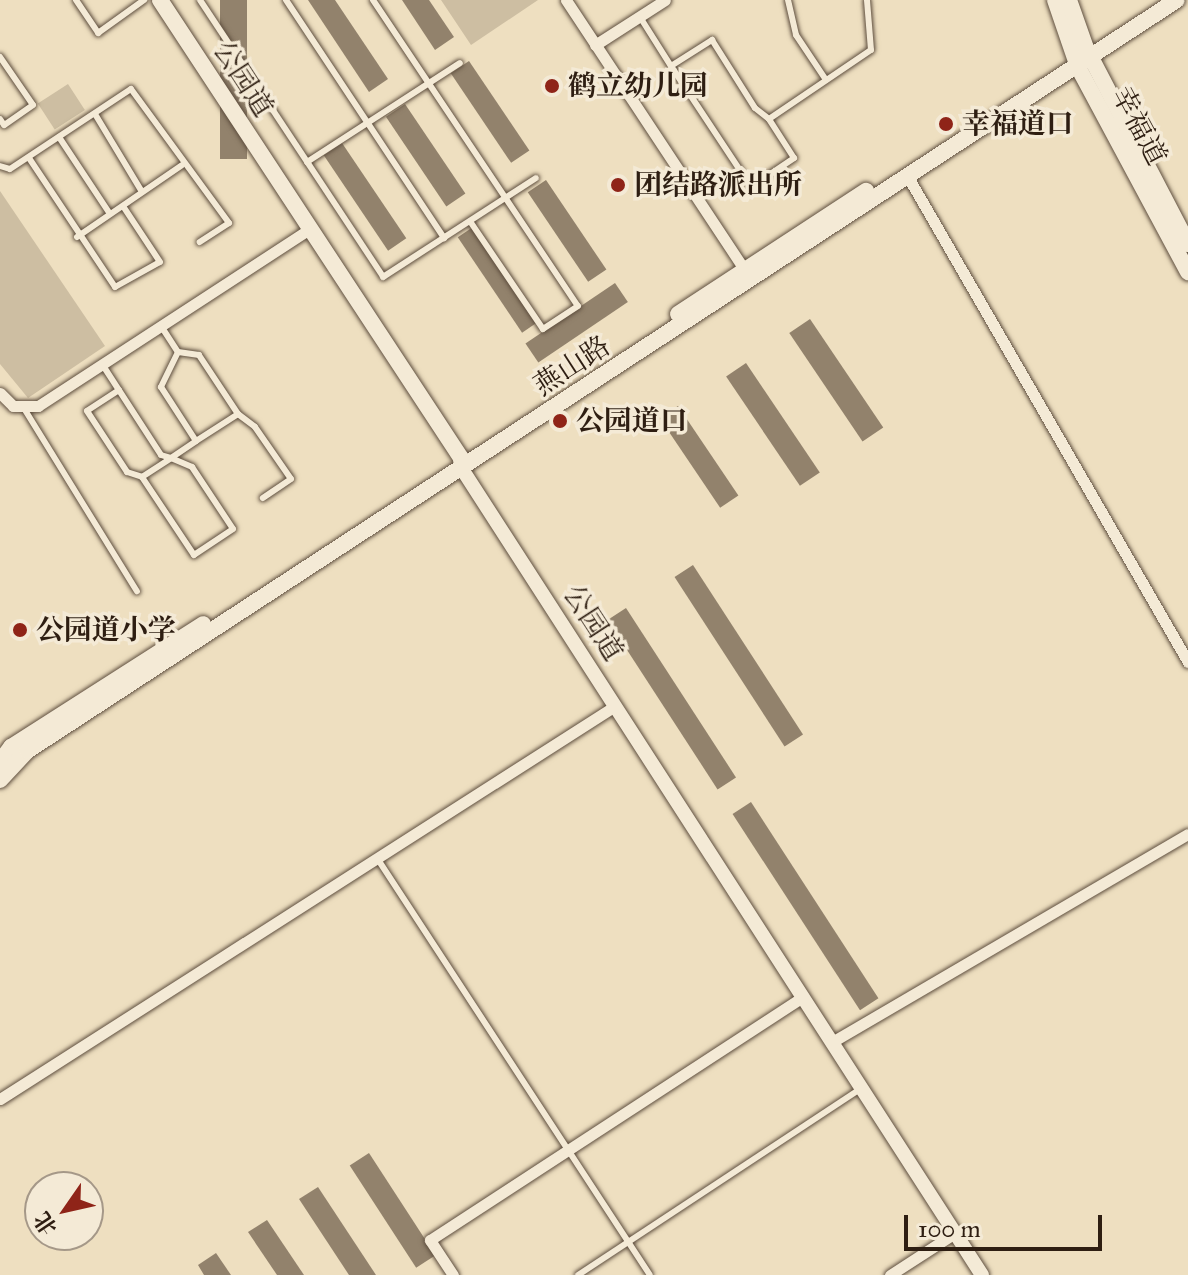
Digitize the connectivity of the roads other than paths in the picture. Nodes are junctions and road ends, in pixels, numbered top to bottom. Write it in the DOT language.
graph roads {
  1 [pos="76,0"];
  2 [pos="144,0"];
  3 [pos="160,0"];
  4 [pos="200,0"];
  5 [pos="286,0"];
  6 [pos="373,0"];
  7 [pos="566,0"];
  8 [pos="665,0"];
  9 [pos="788,0"];
  10 [pos="867,0"];
  11 [pos="1055,0"];
  12 [pos="1069,0"];
  13 [pos="1159,0"];
  14 [pos="1177,0"];
  15 [pos="640,17"];
  16 [pos="595,45"];
  17 [pos="0,57"];
  18 [pos="1082,58"];
  19 [pos="460,63"];
  20 [pos="671,66"];
  21 [pos="826,80"];
  22 [pos="429,83"];
  23 [pos="95,114"];
  24 [pos="0,119"];
  25 [pos="769,119"];
  26 [pos="368,123"];
  27 [pos="59,137"];
  28 [pos="29,158"];
  29 [pos="307,162"];
  30 [pos="182,165"];
  31 [pos="0,166"];
  32 [pos="908,177"];
  33 [pos="536,178"];
  34 [pos="142,192"];
  35 [pos="506,198"];
  36 [pos="123,206"];
  37 [pos="110,214"];
  38 [pos="470,221"];
  39 [pos="310,229"];
  40 [pos="77,237"];
  41 [pos="444,238"];
  42 [pos="200,242"];
  43 [pos="1188,244"];
  44 [pos="745,270"];
  45 [pos="1188,272"];
  46 [pos="161,326"];
  47 [pos="178,352"];
  48 [pos="102,364"];
  49 [pos="119,390"];
  50 [pos="0,393"];
  51 [pos="25,410"];
  52 [pos="238,414"];
  53 [pos="196,441"];
  54 [pos="171,458"];
  55 [pos="462,463"];
  56 [pos="142,477"];
  57 [pos="263,498"];
  58 [pos="137,591"];
  59 [pos="1188,662"];
  60 [pos="615,706"];
  61 [pos="6,744"];
  62 [pos="0,762"];
  63 [pos="0,780"];
  64 [pos="1188,834"];
  65 [pos="377,858"];
  66 [pos="803,997"];
  67 [pos="832,1042"];
  68 [pos="862,1088"];
  69 [pos="0,1099"];
  70 [pos="568,1150"];
  71 [pos="955,1233"];
  72 [pos="628,1242"];
  73 [pos="453,1275"];
  74 [pos="578,1275"];
  75 [pos="650,1275"];
  76 [pos="890,1275"];
  77 [pos="982,1275"];
  1 -- 2 [label="lane"];
  3 -- 39 [label="main road, 公园道"];
  4 -- 29 [label="lane"];
  5 -- 26 [label="lane"];
  6 -- 22 [label="lane"];
  7 -- 16 [label="street"];
  8 -- 15 [label="street"];
  9 -- 21 [label="lane"];
  10 -- 21 [label="lane"];
  11 -- 18 [label="main road, 幸福道"];
  12 -- 18 [label="main road, 幸福道"];
  13 -- 18 [label="main road, 燕山路"];
  14 -- 18 [label="main road, 燕山路"];
  15 -- 16 [label="street"];
  15 -- 20 [label="lane"];
  16 -- 44 [label="street"];
  17 -- 24 [label="lane"];
  18 -- 32 [label="main road, 燕山路"];
  18 -- 43 [label="main road, 幸福道"];
  18 -- 44 [label="main road, 燕山路"];
  18 -- 45 [label="main road, 幸福道"];
  19 -- 22 [label="lane"];
  20 -- 25 [label="lane"];
  20 -- 25 [label="lane"];
  21 -- 25 [label="lane"];
  22 -- 26 [label="lane"];
  22 -- 35 [label="lane"];
  23 -- 27 [label="lane"];
  23 -- 30 [label="lane"];
  23 -- 34 [label="lane"];
  26 -- 29 [label="lane"];
  26 -- 41 [label="lane"];
  27 -- 28 [label="lane"];
  27 -- 37 [label="lane"];
  28 -- 31 [label="lane"];
  28 -- 40 [label="lane"];
  29 -- 41 [label="lane"];
  30 -- 34 [label="lane"];
  30 -- 42 [label="lane"];
  32 -- 55 [label="main road, 燕山路"];
  32 -- 59 [label="street"];
  33 -- 35 [label="lane"];
  34 -- 36 [label="lane"];
  35 -- 38 [label="lane"];
  35 -- 38 [label="lane"];
  36 -- 37 [label="lane"];
  36 -- 40 [label="lane"];
  37 -- 40 [label="lane"];
  38 -- 41 [label="lane"];
  39 -- 46 [label="street"];
  39 -- 55 [label="main road, 公园道"];
  44 -- 55 [label="main road, 燕山路"];
  46 -- 47 [label="lane"];
  46 -- 48 [label="street"];
  47 -- 52 [label="lane"];
  47 -- 53 [label="lane"];
  48 -- 49 [label="lane"];
  48 -- 51 [label="street"];
  49 -- 54 [label="lane"];
  49 -- 56 [label="lane"];
  50 -- 51 [label="street"];
  51 -- 58 [label="lane"];
  52 -- 53 [label="lane"];
  52 -- 57 [label="lane"];
  53 -- 54 [label="lane"];
  54 -- 56 [label="lane"];
  54 -- 56 [label="lane"];
  55 -- 60 [label="street, 公园道"];
  55 -- 61 [label="main road, 燕山路"];
  55 -- 63 [label="main road, 燕山路"];
  60 -- 65 [label="street"];
  60 -- 66 [label="street, 公园道"];
  61 -- 62 [label="main road, 燕山路"];
  64 -- 67 [label="street"];
  65 -- 69 [label="street"];
  65 -- 70 [label="lane"];
  66 -- 67 [label="street, 公园道"];
  66 -- 70 [label="street"];
  67 -- 68 [label="street, 公园道"];
  68 -- 71 [label="street, 公园道"];
  68 -- 72 [label="lane"];
  70 -- 72 [label="lane"];
  70 -- 73 [label="street"];
  71 -- 76 [label="street"];
  71 -- 77 [label="street, 公园道"];
  72 -- 74 [label="lane"];
  72 -- 75 [label="lane"];
}
